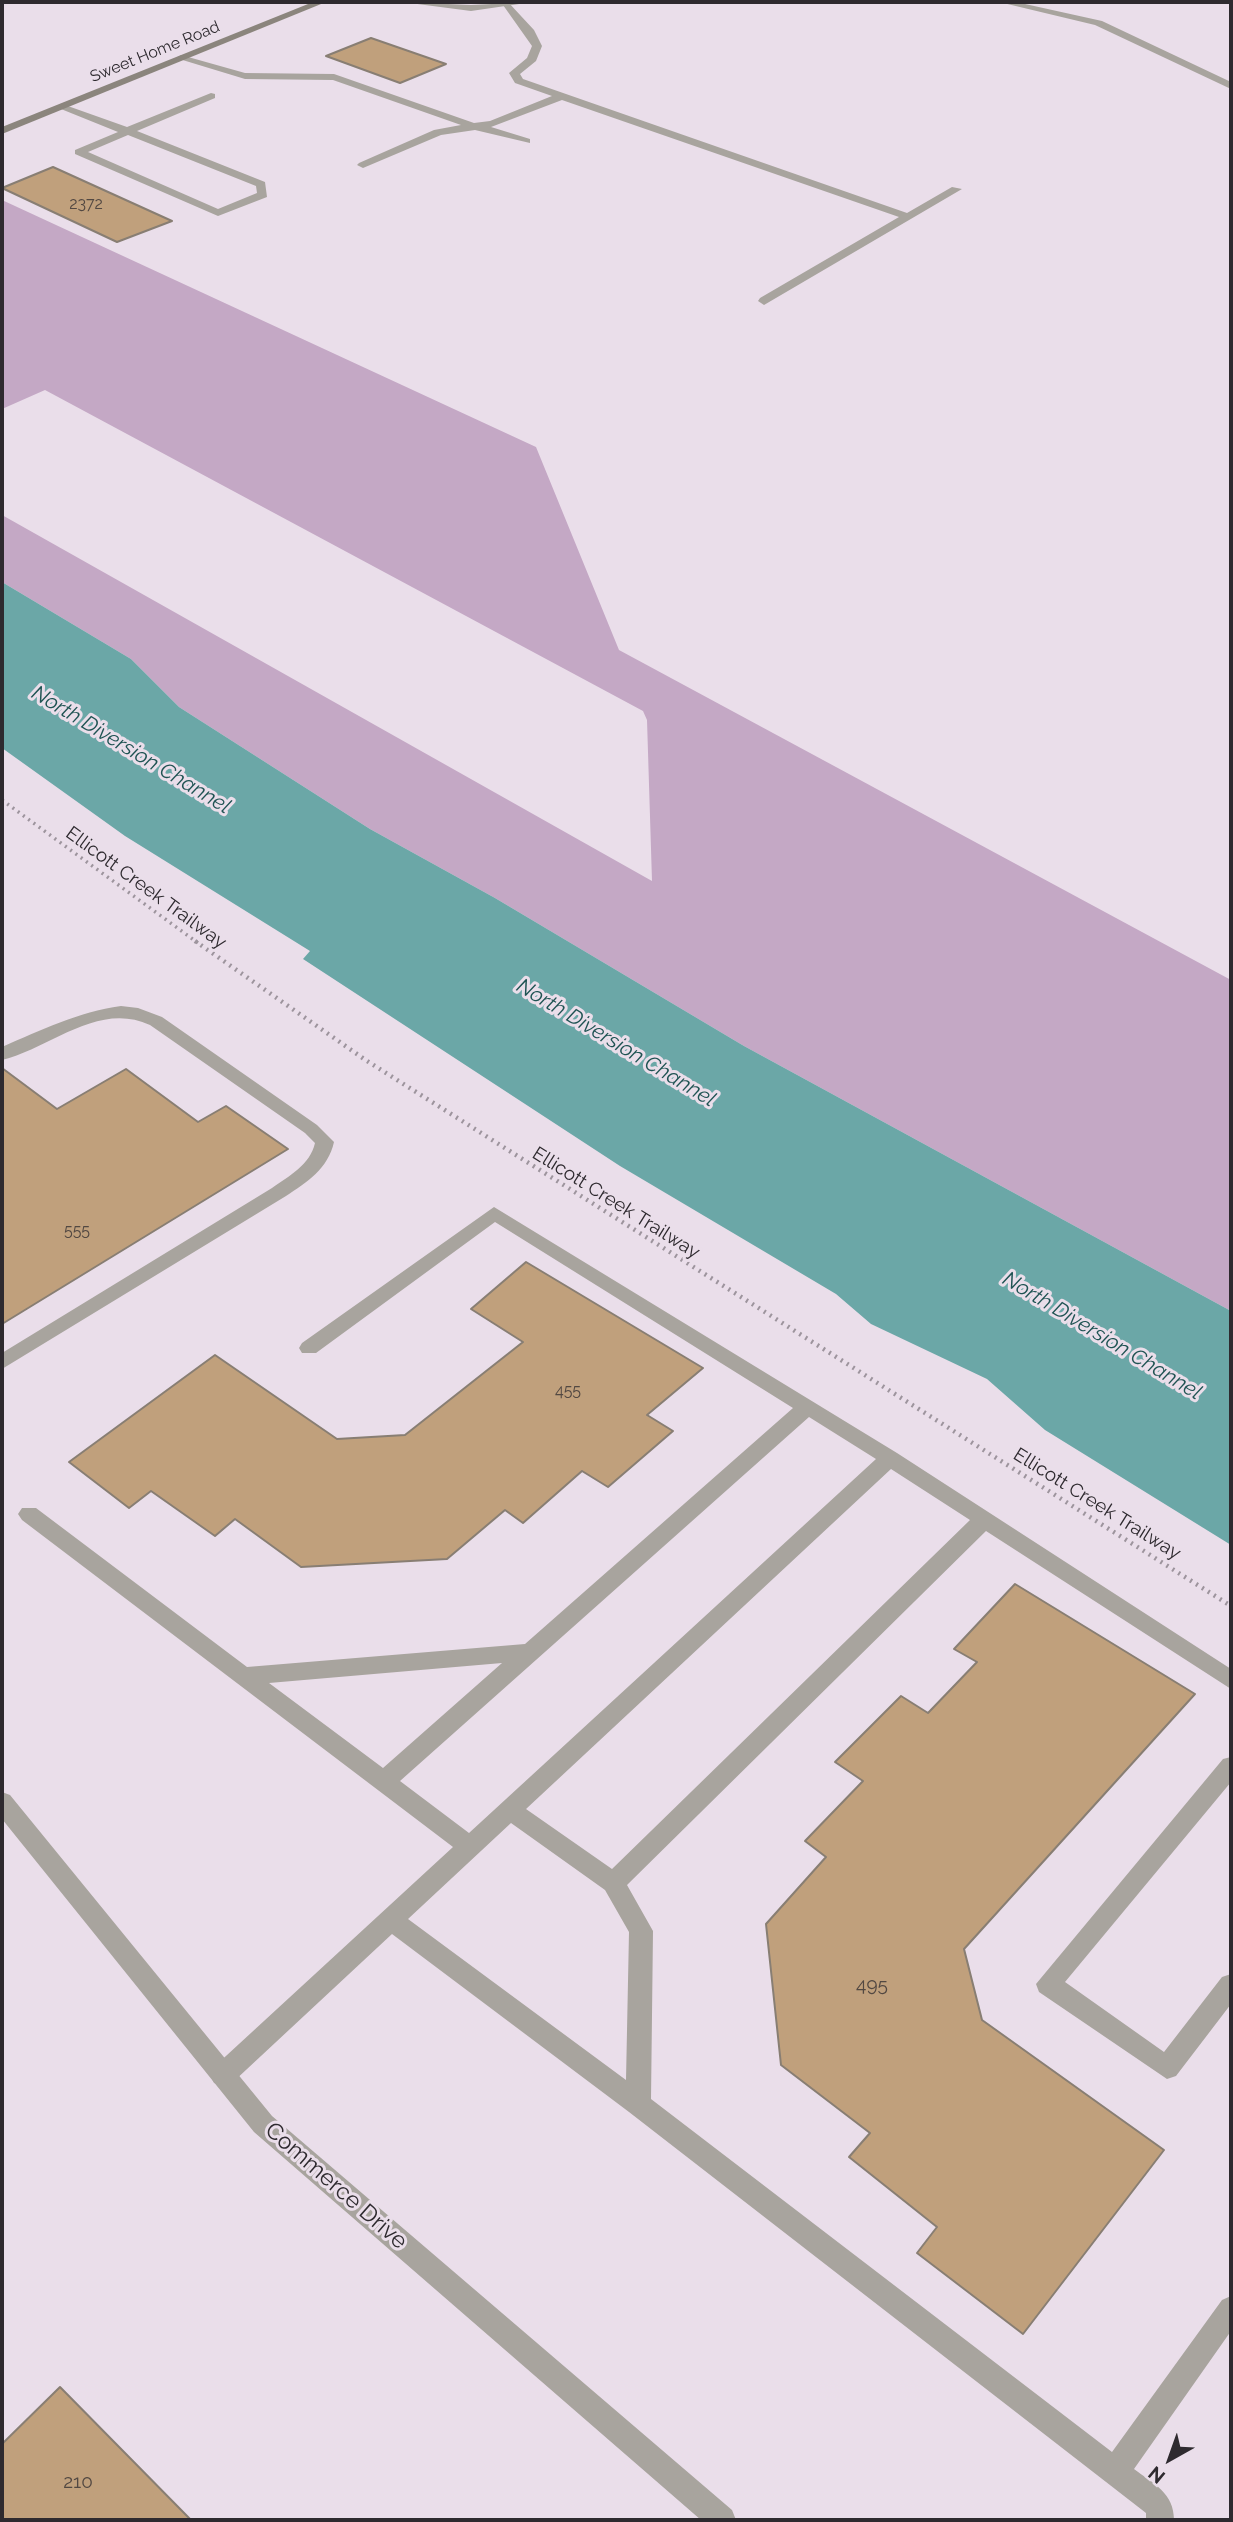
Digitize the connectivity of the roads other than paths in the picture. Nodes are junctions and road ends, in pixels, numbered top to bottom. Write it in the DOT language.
graph roads {
  1 [pos="321,2"];
  2 [pos="407,2"];
  3 [pos="528,2"];
  4 [pos="1004,2"];
  5 [pos="508,5"];
  6 [pos="181,58"];
  7 [pos="1231,86"];
  8 [pos="211,96"];
  9 [pos="559,97"];
  10 [pos="61,107"];
  11 [pos="470,125"];
  12 [pos="4,128"];
  13 [pos="128,131"];
  14 [pos="526,141"];
  15 [pos="363,165"];
  16 [pos="956,189"];
  17 [pos="909,217"];
  18 [pos="764,301"];
  19 [pos="2,1054"];
  20 [pos="310,1348"];
  21 [pos="2,1362"];
  22 [pos="807,1408"];
  23 [pos="890,1458"];
  24 [pos="29,1514"];
  25 [pos="985,1519"];
  26 [pos="530,1652"];
  27 [pos="243,1676"];
  28 [pos="1231,1681"];
  29 [pos="1231,1766"];
  30 [pos="383,1782"];
  31 [pos="2,1802"];
  32 [pos="510,1810"];
  33 [pos="470,1847"];
  34 [pos="613,1883"];
  35 [pos="391,1920"];
  36 [pos="1231,1984"];
  37 [pos="223,2075"];
  38 [pos="638,2104"];
  39 [pos="1231,2309"];
  40 [pos="1115,2472"];
  41 [pos="722,2520"];
  42 [pos="1160,2520"];
  1 -- 6 [label="main road, Sweet Home Road"];
  2 -- 5 [label="street"];
  3 -- 5 [label="street"];
  4 -- 7 [label="street"];
  5 -- 9 [label="street"];
  6 -- 10 [label="main road, Sweet Home Road"];
  6 -- 11 [label="street"];
  8 -- 13 [label="street"];
  9 -- 11 [label="street"];
  9 -- 17 [label="street"];
  10 -- 12 [label="main road, Sweet Home Road"];
  10 -- 13 [label="street"];
  11 -- 14 [label="street"];
  11 -- 15 [label="street"];
  13 -- 13 [label="street"];
  16 -- 17 [label="street"];
  17 -- 18 [label="street"];
  19 -- 21 [label="street"];
  20 -- 22 [label="street"];
  22 -- 23 [label="street"];
  22 -- 26 [label="street"];
  23 -- 25 [label="street"];
  23 -- 32 [label="street"];
  24 -- 27 [label="street"];
  25 -- 28 [label="street"];
  25 -- 34 [label="street"];
  26 -- 27 [label="street"];
  26 -- 30 [label="street"];
  27 -- 30 [label="street"];
  29 -- 36 [label="street"];
  30 -- 33 [label="street"];
  31 -- 37 [label="street, Commerce Drive"];
  32 -- 33 [label="street"];
  32 -- 34 [label="street"];
  33 -- 35 [label="street"];
  34 -- 38 [label="street"];
  35 -- 37 [label="street"];
  35 -- 38 [label="street"];
  37 -- 41 [label="street, Commerce Drive"];
  38 -- 40 [label="street"];
  39 -- 40 [label="street"];
  40 -- 42 [label="street"];
}
